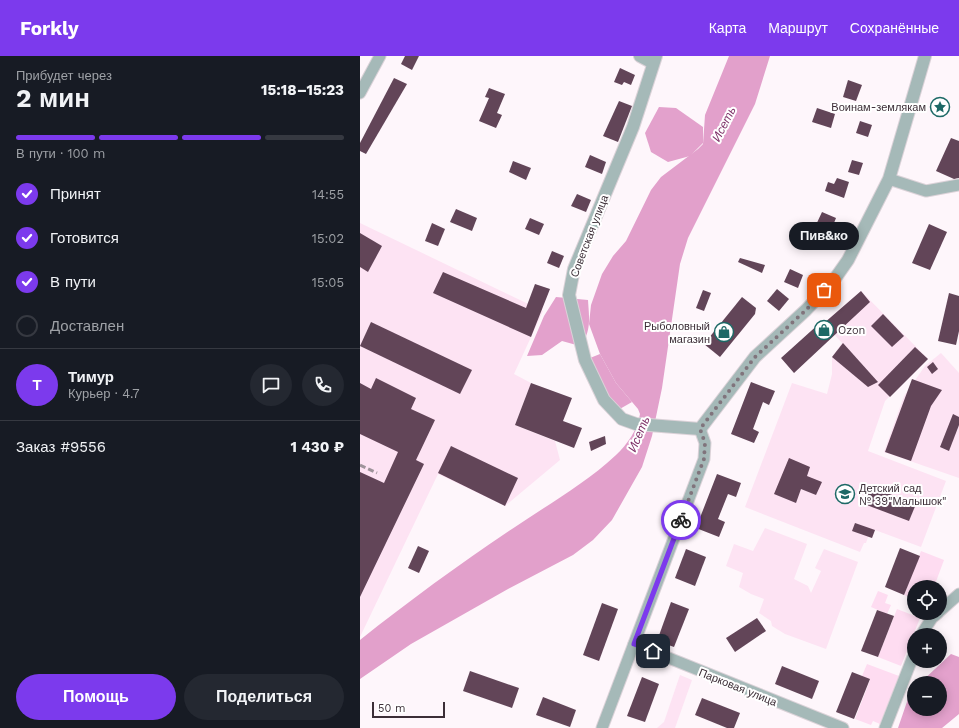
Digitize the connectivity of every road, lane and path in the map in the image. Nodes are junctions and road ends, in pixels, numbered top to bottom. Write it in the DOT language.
graph roads {
  1 [pos="380,56"];
  2 [pos="640,56"];
  3 [pos="925,56"];
  4 [pos="654,59"];
  5 [pos="360,93"];
  6 [pos="889,179"];
  7 [pos="959,185"];
  8 [pos="700,429"];
  9 [pos="959,594"];
  10 [pos="947,605"];
  11 [pos="634,644"];
  12 [pos="908,668"];
  13 [pos="602,728"];
  14 [pos="843,728"];
  15 [pos="884,728"];
  1 -- 5 [label="street"];
  2 -- 4 [label="street"];
  3 -- 6 [label="street"];
  4 -- 8 [label="street, Советская улица"];
  6 -- 7 [label="street"];
  6 -- 8 [label="street"];
  8 -- 11 [label="street"];
  9 -- 10 [label="street"];
  11 -- 13 [label="street"];
  11 -- 14 [label="street, Парковая улица"];
  12 -- 15 [label="street"];
}
